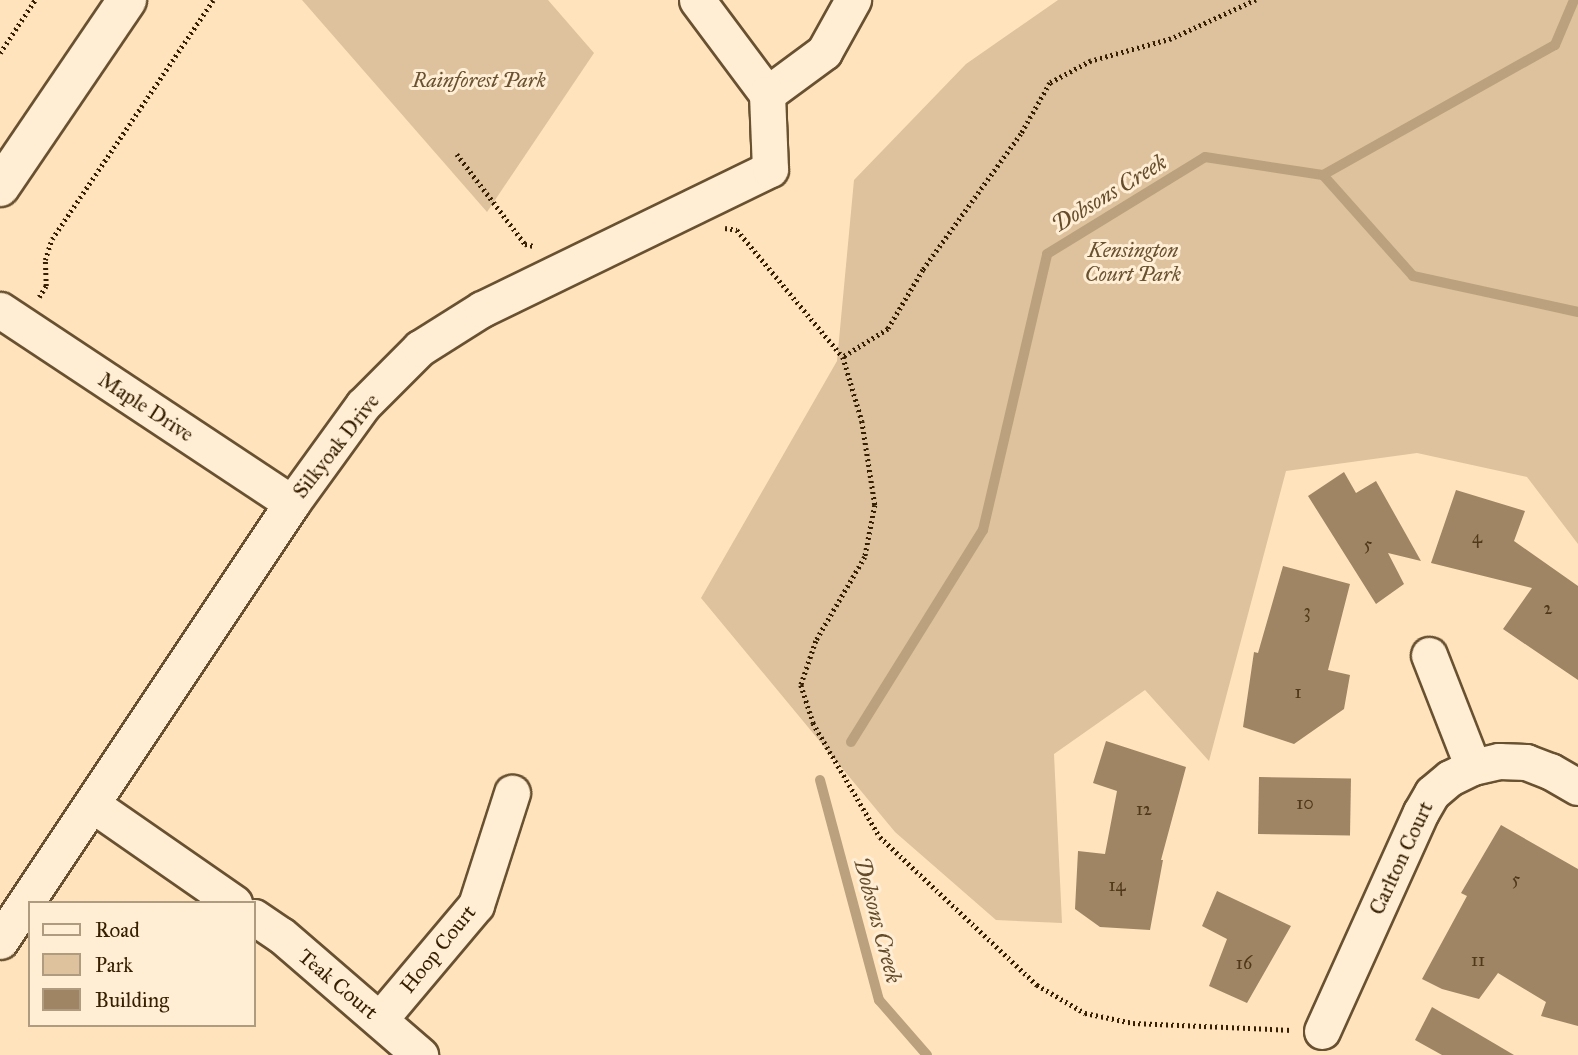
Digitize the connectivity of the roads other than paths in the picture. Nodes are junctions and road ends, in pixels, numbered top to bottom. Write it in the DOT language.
graph roads {
  1 [pos="127,0"];
  2 [pos="697,0"];
  3 [pos="853,0"];
  4 [pos="767,94"];
  5 [pos="0,187"];
  6 [pos="0,310"];
  7 [pos="292,503"];
  8 [pos="1429,655"];
  9 [pos="1472,767"];
  10 [pos="1578,787"];
  11 [pos="512,793"];
  12 [pos="93,805"];
  13 [pos="231,901"];
  14 [pos="256,918"];
  15 [pos="0,941"];
  16 [pos="380,1019"];
  17 [pos="1322,1031"];
  18 [pos="420,1055"];
  1 -- 5 [label="main road"];
  2 -- 4 [label="street"];
  3 -- 4 [label="street"];
  4 -- 7 [label="street, Silkyoak Drive"];
  6 -- 7 [label="street, Maple Drive"];
  7 -- 12 [label="street, Silkyoak Drive"];
  8 -- 9 [label="street"];
  9 -- 10 [label="street, Carlton Court"];
  9 -- 17 [label="street, Carlton Court"];
  11 -- 16 [label="street, Hoop Court"];
  12 -- 13 [label="street"];
  12 -- 15 [label="street, Silkyoak Drive"];
  14 -- 16 [label="street, Teak Court"];
  16 -- 18 [label="street, Teak Court"];
}
